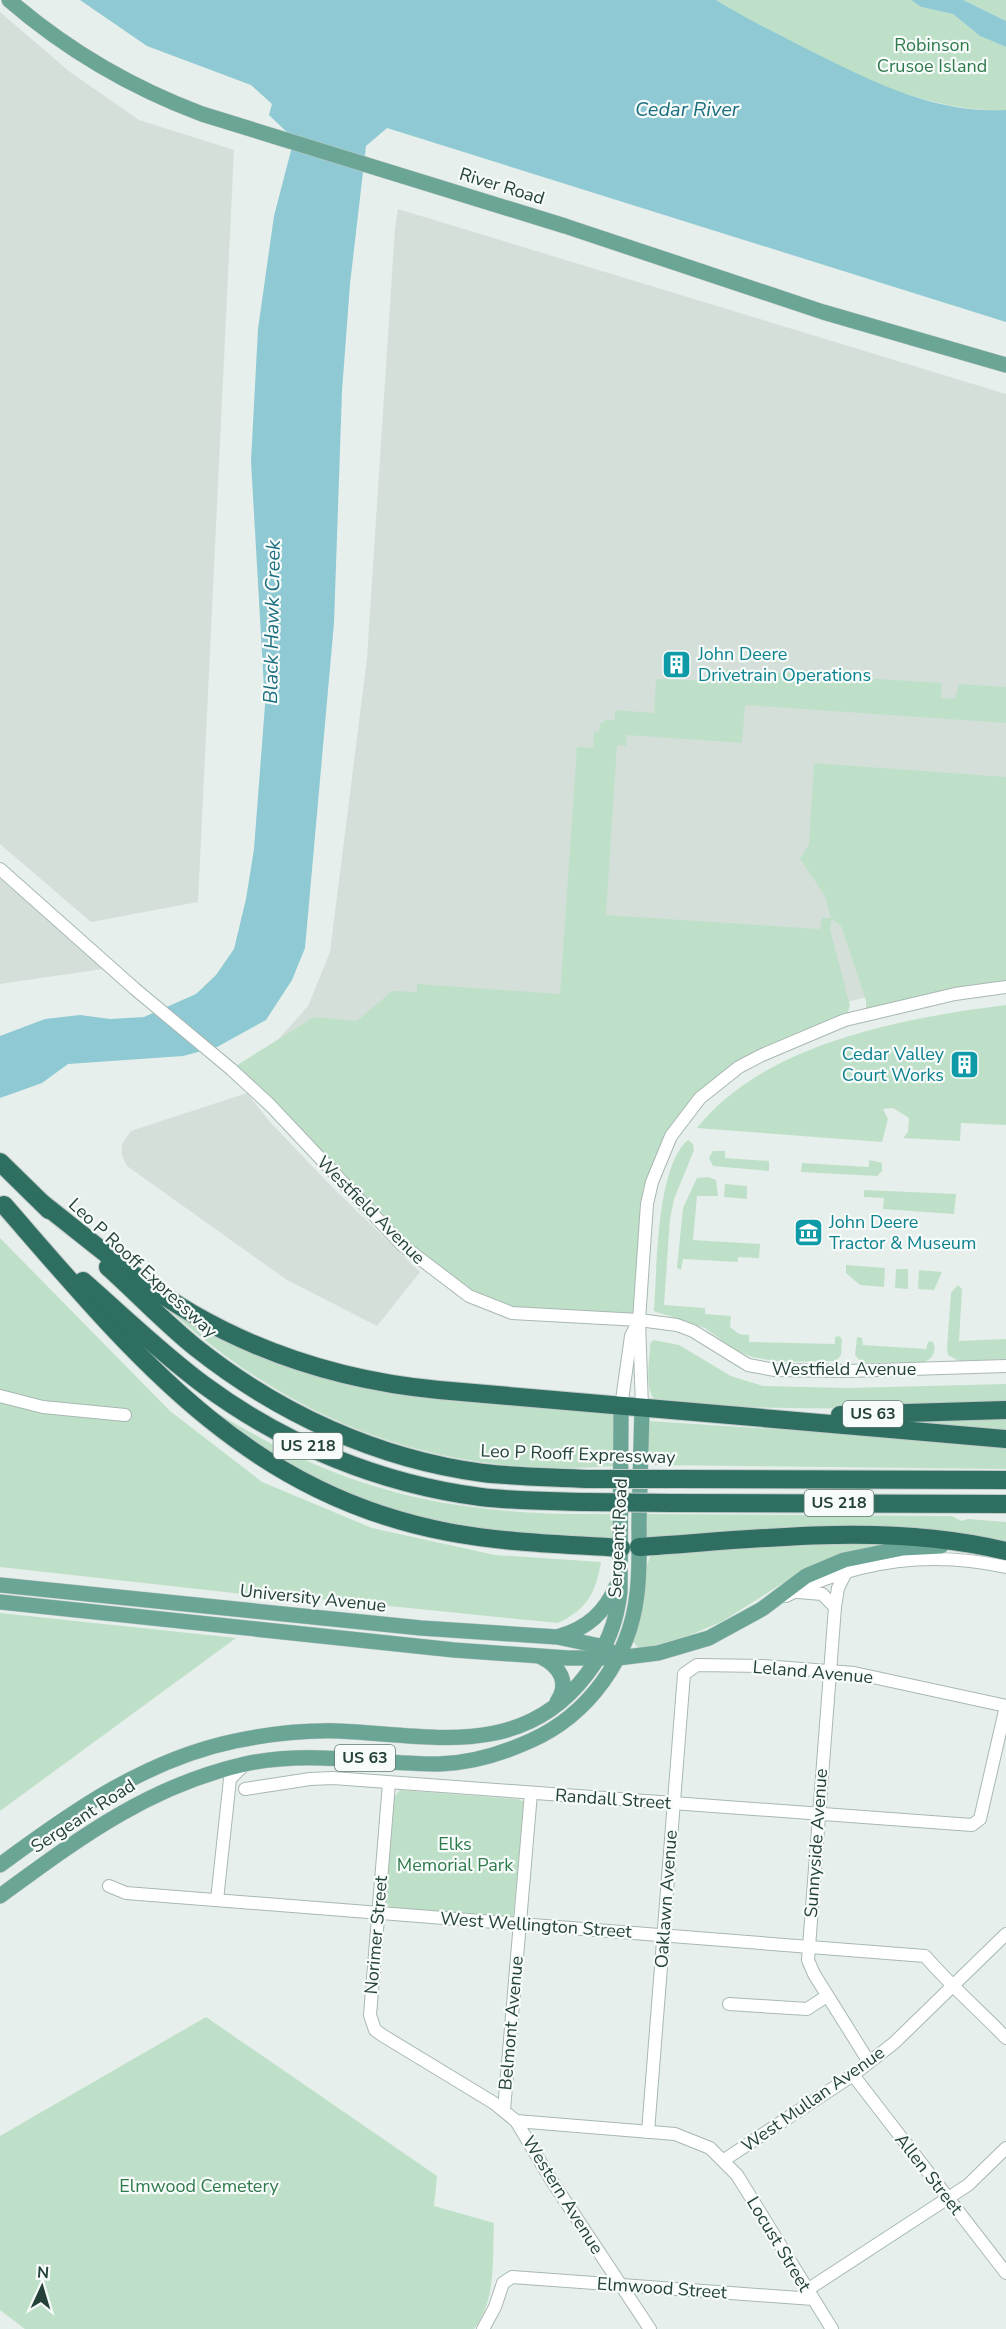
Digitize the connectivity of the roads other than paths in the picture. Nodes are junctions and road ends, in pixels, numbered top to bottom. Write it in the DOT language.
graph roads {
  1 [pos="9,0"];
  2 [pos="1006,365"];
  3 [pos="2,874"];
  4 [pos="1006,987"];
  5 [pos="0,1161"];
  6 [pos="2,1203"];
  7 [pos="99,1253"];
  8 [pos="77,1281"];
  9 [pos="639,1320"];
  10 [pos="1006,1366"];
  11 [pos="0,1396"];
  12 [pos="621,1407"];
  13 [pos="642,1408"];
  14 [pos="1006,1410"];
  15 [pos="125,1415"];
  16 [pos="741,1416"];
  17 [pos="1006,1439"];
  18 [pos="1006,1480"];
  19 [pos="929,1503"];
  20 [pos="1006,1504"];
  21 [pos="1006,1516"];
  22 [pos="630,1548"];
  23 [pos="1006,1552"];
  24 [pos="1006,1568"];
  25 [pos="846,1572"];
  26 [pos="620,1578"];
  27 [pos="0,1585"];
  28 [pos="794,1592"];
  29 [pos="0,1602"];
  30 [pos="835,1607"];
  31 [pos="762,1609"];
  32 [pos="557,1637"];
  33 [pos="601,1653"];
  34 [pos="538,1656"];
  35 [pos="618,1658"];
  36 [pos="689,1668"];
  37 [pos="830,1671"];
  38 [pos="1006,1706"];
  39 [pos="552,1708"];
  40 [pos="246,1764"];
  41 [pos="388,1783"];
  42 [pos="245,1789"];
  43 [pos="531,1793"];
  44 [pos="674,1803"];
  45 [pos="818,1814"];
  46 [pos="0,1865"];
  47 [pos="109,1886"];
  48 [pos="0,1896"];
  49 [pos="217,1900"];
  50 [pos="378,1913"];
  51 [pos="520,1924"];
  52 [pos="1006,1934"];
  53 [pos="664,1935"];
  54 [pos="808,1947"];
  55 [pos="951,1987"];
  56 [pos="827,1996"];
  57 [pos="729,2004"];
  58 [pos="1006,2038"];
  59 [pos="869,2062"];
  60 [pos="853,2075"];
  61 [pos="504,2110"];
  62 [pos="516,2121"];
  63 [pos="648,2132"];
  64 [pos="1006,2148"];
  65 [pos="724,2160"];
  66 [pos="948,2198"];
  67 [pos="1006,2273"];
  68 [pos="620,2285"];
  69 [pos="810,2295"];
  70 [pos="483,2329"];
  71 [pos="650,2329"];
  72 [pos="832,2329"];
  1 -- 2 [label="main road, River Road"];
  3 -- 9 [label="street, Westfield Avenue"];
  4 -- 9 [label="street"];
  5 -- 7 [label="highway, Leo P Rooff Expressway"];
  6 -- 8 [label="highway"];
  7 -- 12 [label="highway"];
  7 -- 18 [label="highway, Leo P Rooff Expressway / US 218, bridge"];
  8 -- 19 [label="highway, US 218, bridge"];
  8 -- 22 [label="highway"];
  9 -- 10 [label="street, Westfield Avenue"];
  9 -- 12 [label="street"];
  9 -- 13 [label="street"];
  11 -- 15 [label="street"];
  12 -- 13 [label="highway, US 63"];
  12 -- 22 [label="main road, Sergeant Road / US 63"];
  13 -- 16 [label="highway, US 63"];
  13 -- 22 [label="main road, Sergeant Road"];
  14 -- 16 [label="highway, US 63"];
  16 -- 17 [label="highway"];
  19 -- 20 [label="highway, US 218"];
  19 -- 21 [label="highway"];
  22 -- 23 [label="highway"];
  22 -- 26 [label="main road, Sergeant Road / US 63"];
  22 -- 35 [label="main road, Sergeant Road"];
  23 -- 31 [label="main road"];
  24 -- 25 [label="street, University Avenue"];
  25 -- 28 [label="street, University Avenue"];
  25 -- 30 [label="street, Sunnyside Avenue"];
  26 -- 32 [label="main road"];
  26 -- 33 [label="main road, Sergeant Road / US 63"];
  27 -- 32 [label="main road, University Avenue"];
  28 -- 30 [label="street"];
  28 -- 31 [label="street, University Avenue"];
  29 -- 34 [label="main road, University Avenue"];
  30 -- 37 [label="street, Sunnyside Avenue"];
  31 -- 35 [label="main road, University Avenue"];
  32 -- 33 [label="main road, University Avenue"];
  33 -- 34 [label="main road, University Avenue"];
  33 -- 35 [label="main road, University Avenue"];
  33 -- 39 [label="main road, Sergeant Road / US 63"];
  34 -- 39 [label="main road"];
  35 -- 40 [label="main road, Sergeant Road / US 63"];
  36 -- 37 [label="street, Leland Avenue"];
  36 -- 44 [label="street, Oaklawn Avenue"];
  37 -- 38 [label="street, Leland Avenue"];
  37 -- 45 [label="street, Sunnyside Avenue"];
  38 -- 45 [label="street, Randall Street"];
  39 -- 46 [label="main road, Sergeant Road / US 63"];
  40 -- 48 [label="main road, Sergeant Road / US 63"];
  40 -- 49 [label="street"];
  41 -- 42 [label="street, Randall Street"];
  41 -- 43 [label="street, Randall Street"];
  41 -- 50 [label="street, Norimer Street"];
  43 -- 44 [label="street, Randall Street"];
  43 -- 51 [label="street, Belmont Avenue"];
  44 -- 45 [label="street, Randall Street"];
  44 -- 53 [label="street, Oaklawn Avenue"];
  45 -- 54 [label="street, Sunnyside Avenue"];
  47 -- 49 [label="street, West Wellington Street"];
  49 -- 50 [label="street, West Wellington Street"];
  50 -- 51 [label="street, West Wellington Street"];
  50 -- 61 [label="street, Norimer Street"];
  51 -- 53 [label="street, West Wellington Street"];
  51 -- 61 [label="street, Belmont Avenue"];
  52 -- 55 [label="street, West Mullan Avenue"];
  53 -- 54 [label="street, West Wellington Street"];
  53 -- 63 [label="street, Oaklawn Avenue"];
  54 -- 55 [label="street, West Wellington Street"];
  54 -- 56 [label="street, Sunnyside Avenue"];
  55 -- 58 [label="street, West Wellington Street"];
  55 -- 59 [label="street, West Mullan Avenue"];
  56 -- 57 [label="street"];
  56 -- 59 [label="street, Sunnyside Avenue"];
  59 -- 60 [label="street, West Mullan Avenue"];
  60 -- 65 [label="street, West Mullan Avenue"];
  60 -- 66 [label="street, Allen Street"];
  61 -- 62 [label="street"];
  62 -- 63 [label="street, West Mullan Avenue"];
  62 -- 68 [label="street, Western Avenue"];
  63 -- 65 [label="street, West Mullan Avenue"];
  64 -- 66 [label="street"];
  65 -- 69 [label="street, Locust Street"];
  66 -- 67 [label="street, Allen Street"];
  66 -- 69 [label="street"];
  68 -- 69 [label="street, Elmwood Street"];
  68 -- 70 [label="street, Elmwood Street"];
  68 -- 71 [label="street, Western Avenue"];
  69 -- 72 [label="street, Locust Street"];
}
